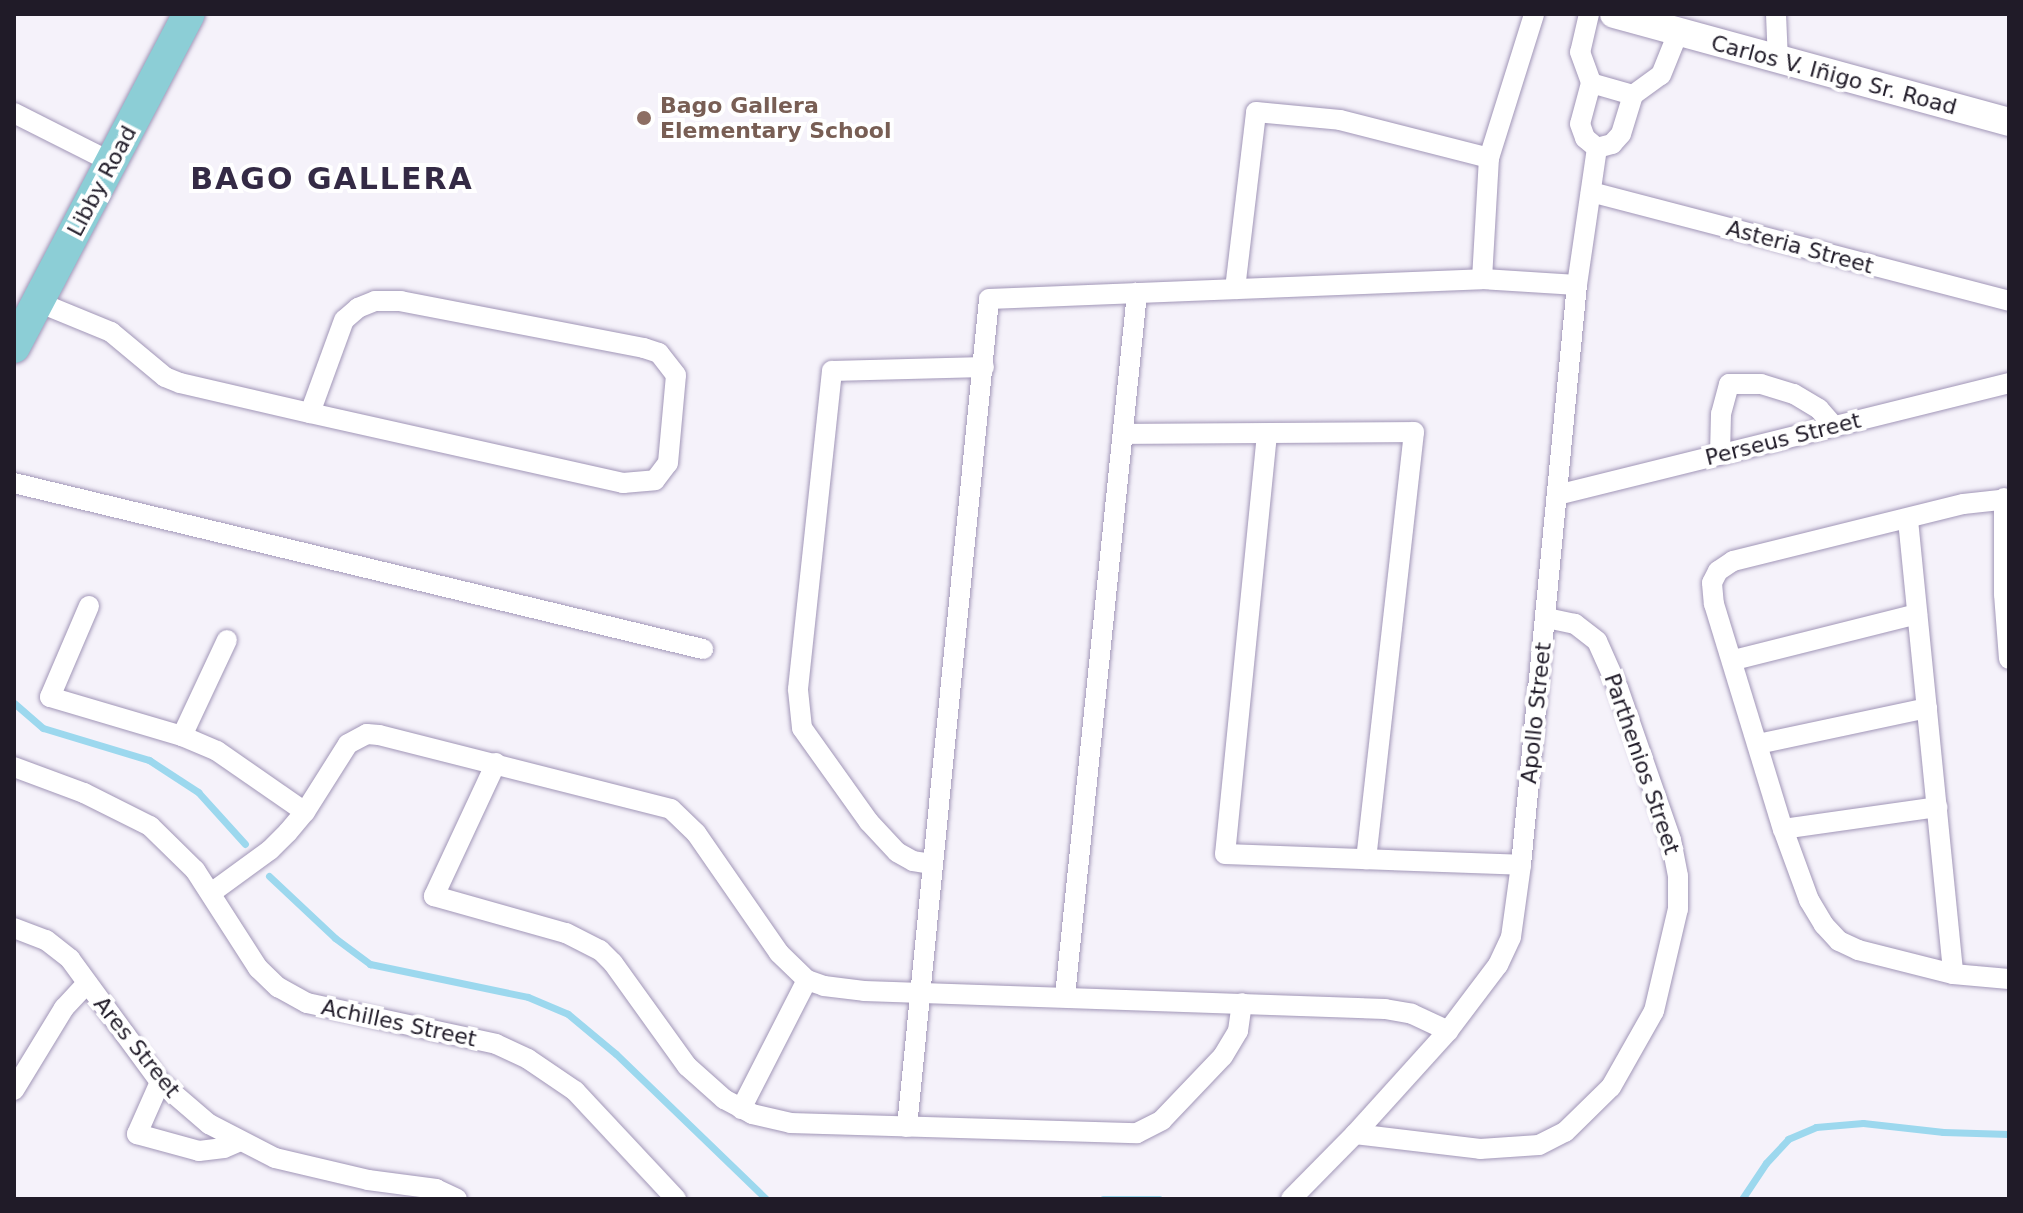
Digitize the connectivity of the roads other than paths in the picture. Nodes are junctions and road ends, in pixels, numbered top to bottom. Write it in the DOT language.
graph roads {
  1 [pos="189,14"];
  2 [pos="1534,14"];
  3 [pos="1589,14"];
  4 [pos="1614,14"];
  5 [pos="1776,14"];
  6 [pos="1678,33"];
  7 [pos="1778,62"];
  8 [pos="1591,83"];
  9 [pos="1633,95"];
  10 [pos="14,113"];
  11 [pos="2009,122"];
  12 [pos="1597,148"];
  13 [pos="1489,158"];
  14 [pos="111,162"];
  15 [pos="1591,192"];
  16 [pos="1482,279"];
  17 [pos="1577,285"];
  18 [pos="1235,289"];
  19 [pos="1137,293"];
  20 [pos="2009,301"];
  21 [pos="38,302"];
  22 [pos="14,347"];
  23 [pos="984,367"];
  24 [pos="2009,383"];
  25 [pos="310,413"];
  26 [pos="1834,426"];
  27 [pos="1123,434"];
  28 [pos="1267,434"];
  29 [pos="1720,455"];
  30 [pos="14,483"];
  31 [pos="1557,495"];
  32 [pos="2007,499"];
  33 [pos="1908,520"];
  34 [pos="2006,596"];
  35 [pos="89,606"];
  36 [pos="1917,614"];
  37 [pos="1546,618"];
  38 [pos="227,640"];
  39 [pos="703,649"];
  40 [pos="2009,659"];
  41 [pos="1734,660"];
  42 [pos="1927,708"];
  43 [pos="182,736"];
  44 [pos="1758,744"];
  45 [pos="496,763"];
  46 [pos="15,770"];
  47 [pos="1937,807"];
  48 [pos="305,812"];
  49 [pos="1783,829"];
  50 [pos="1366,859"];
  51 [pos="932,864"];
  52 [pos="1521,865"];
  53 [pos="211,893"];
  54 [pos="14,928"];
  55 [pos="1953,974"];
  56 [pos="2009,979"];
  57 [pos="807,980"];
  58 [pos="87,983"];
  59 [pos="918,992"];
  60 [pos="1065,996"];
  61 [pos="1242,1003"];
  62 [pos="1448,1031"];
  63 [pos="160,1082"];
  64 [pos="14,1090"];
  65 [pos="741,1109"];
  66 [pos="907,1127"];
  67 [pos="1355,1134"];
  68 [pos="238,1142"];
  69 [pos="457,1199"];
  70 [pos="676,1199"];
  71 [pos="1291,1199"];
  1 -- 14 [label="main road, Libby Road"];
  2 -- 13 [label="street"];
  3 -- 8 [label="street"];
  4 -- 6 [label="main road, Carlos V. Iñigo Sr. Road"];
  5 -- 7 [label="street"];
  6 -- 7 [label="main road, Carlos V. Iñigo Sr. Road"];
  6 -- 9 [label="street"];
  7 -- 11 [label="main road, Carlos V. Iñigo Sr. Road"];
  8 -- 9 [label="street"];
  8 -- 12 [label="street"];
  9 -- 12 [label="street"];
  10 -- 14 [label="street"];
  12 -- 15 [label="street, Apollo Street"];
  13 -- 16 [label="street"];
  13 -- 18 [label="street"];
  14 -- 21 [label="main road, Libby Road"];
  15 -- 17 [label="street, Apollo Street"];
  15 -- 20 [label="street, Asteria Street"];
  16 -- 17 [label="street"];
  16 -- 18 [label="street"];
  17 -- 31 [label="street, Apollo Street"];
  18 -- 19 [label="street"];
  19 -- 23 [label="street"];
  19 -- 27 [label="street"];
  21 -- 22 [label="main road, Libby Road"];
  21 -- 25 [label="street"];
  23 -- 51 [label="street"];
  23 -- 51 [label="street"];
  24 -- 26 [label="street, Perseus Street"];
  25 -- 25 [label="street"];
  26 -- 29 [label="street, Perseus Street"];
  26 -- 29 [label="street"];
  27 -- 28 [label="street"];
  27 -- 60 [label="street"];
  28 -- 50 [label="street"];
  28 -- 50 [label="street"];
  29 -- 31 [label="street, Perseus Street"];
  30 -- 39 [label="street"];
  31 -- 37 [label="street, Apollo Street"];
  32 -- 33 [label="street"];
  32 -- 34 [label="street"];
  33 -- 36 [label="street"];
  33 -- 41 [label="street"];
  34 -- 40 [label="street"];
  35 -- 43 [label="street"];
  36 -- 41 [label="street"];
  36 -- 42 [label="street"];
  37 -- 52 [label="street, Apollo Street"];
  37 -- 67 [label="street, Parthenios Street"];
  38 -- 43 [label="street"];
  41 -- 44 [label="street"];
  42 -- 44 [label="street"];
  42 -- 47 [label="street"];
  43 -- 48 [label="street"];
  44 -- 49 [label="street"];
  45 -- 48 [label="street"];
  45 -- 57 [label="street"];
  45 -- 65 [label="street"];
  46 -- 53 [label="street, Achilles Street"];
  47 -- 49 [label="street"];
  47 -- 55 [label="street"];
  48 -- 53 [label="street"];
  49 -- 55 [label="street"];
  50 -- 52 [label="street"];
  51 -- 59 [label="street"];
  52 -- 62 [label="street, Apollo Street"];
  53 -- 70 [label="street, Achilles Street"];
  54 -- 58 [label="street, Ares Street"];
  55 -- 56 [label="street"];
  57 -- 59 [label="street"];
  57 -- 65 [label="street"];
  58 -- 63 [label="street, Ares Street"];
  58 -- 64 [label="street"];
  59 -- 60 [label="street"];
  59 -- 66 [label="street"];
  60 -- 61 [label="street"];
  61 -- 62 [label="street"];
  61 -- 66 [label="street"];
  62 -- 67 [label="street, Apollo Street"];
  63 -- 68 [label="street, Ares Street"];
  63 -- 68 [label="street"];
  65 -- 66 [label="street"];
  67 -- 71 [label="street, Apollo Street"];
  68 -- 69 [label="street, Ares Street"];
}
